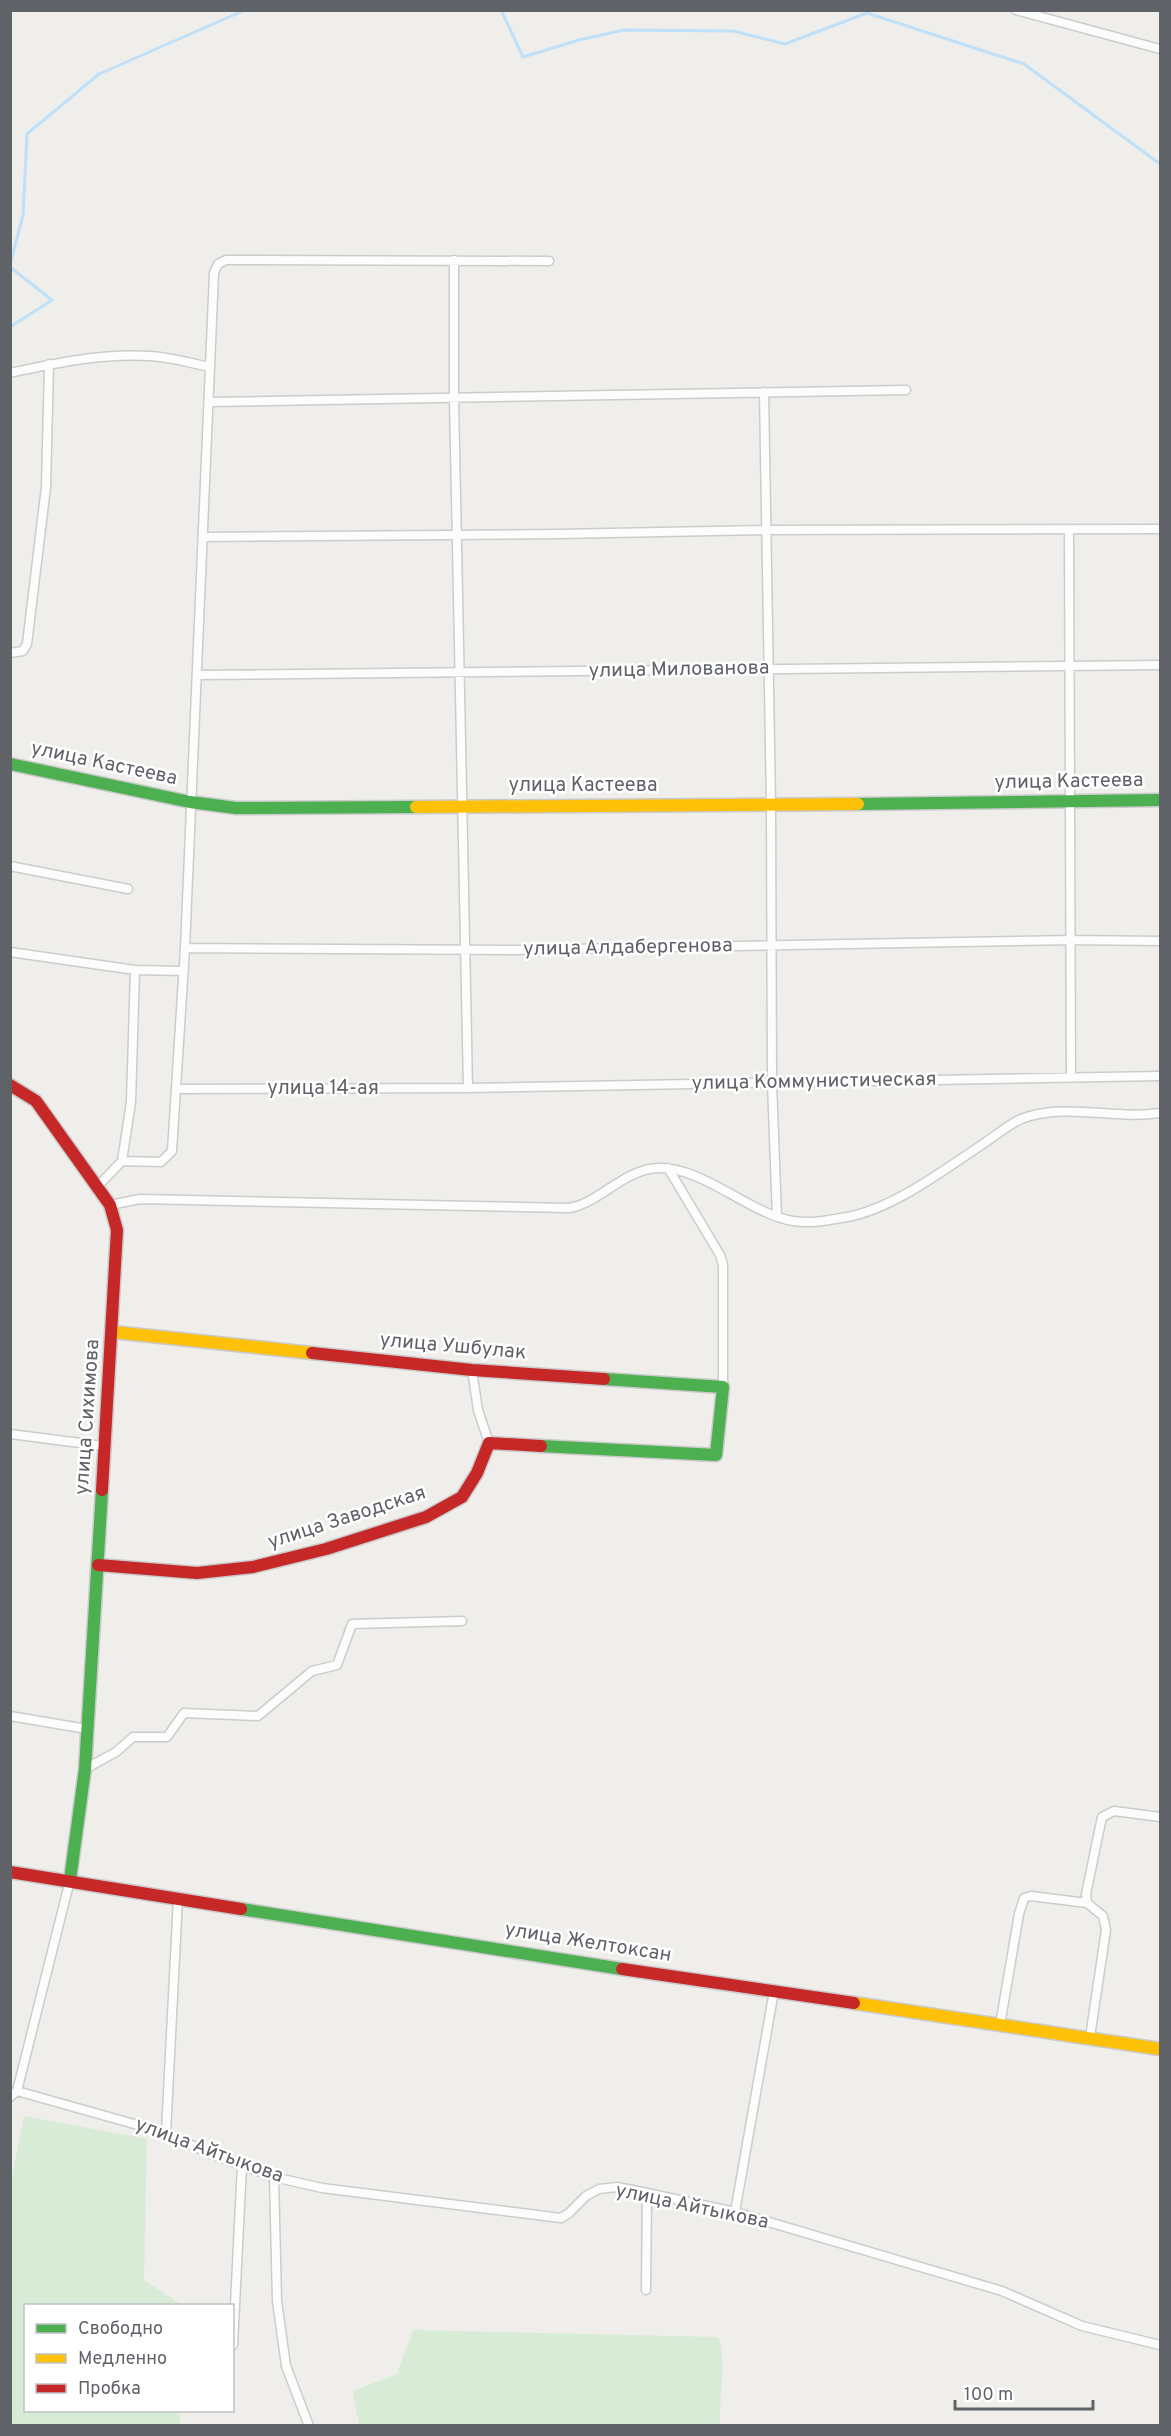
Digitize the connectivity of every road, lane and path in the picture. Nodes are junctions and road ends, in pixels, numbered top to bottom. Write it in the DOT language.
graph roads {
  1 [pos="1016,10"];
  2 [pos="1161,49"];
  3 [pos="454,260"];
  4 [pos="549,261"];
  5 [pos="49,364"];
  6 [pos="210,367"];
  7 [pos="10,373"];
  8 [pos="906,390"];
  9 [pos="764,392"];
  10 [pos="454,398"];
  11 [pos="209,402"];
  12 [pos="1161,529"];
  13 [pos="766,530"];
  14 [pos="1069,530"];
  15 [pos="457,535"];
  16 [pos="203,537"];
  17 [pos="13,653"];
  18 [pos="1161,665"];
  19 [pos="1069,666"];
  20 [pos="769,669"];
  21 [pos="460,672"];
  22 [pos="197,675"];
  23 [pos="10,764"];
  24 [pos="1161,800"];
  25 [pos="1069,801"];
  26 [pos="190,802"];
  27 [pos="771,805"];
  28 [pos="463,806"];
  29 [pos="10,866"];
  30 [pos="128,889"];
  31 [pos="1070,940"];
  32 [pos="1161,941"];
  33 [pos="771,946"];
  34 [pos="185,948"];
  35 [pos="466,950"];
  36 [pos="10,952"];
  37 [pos="135,970"];
  38 [pos="184,971"];
  39 [pos="1161,1076"];
  40 [pos="1071,1078"];
  41 [pos="772,1083"];
  42 [pos="10,1085"];
  43 [pos="468,1088"];
  44 [pos="177,1089"];
  45 [pos="1161,1113"];
  46 [pos="122,1161"];
  47 [pos="668,1168"];
  48 [pos="98,1186"];
  49 [pos="110,1205"];
  50 [pos="777,1217"];
  51 [pos="113,1332"];
  52 [pos="472,1370"];
  53 [pos="723,1387"];
  54 [pos="10,1434"];
  55 [pos="489,1443"];
  56 [pos="104,1446"];
  57 [pos="98,1565"];
  58 [pos="462,1621"];
  59 [pos="10,1716"];
  60 [pos="87,1729"];
  61 [pos="85,1769"];
  62 [pos="1161,1817"];
  63 [pos="10,1872"];
  64 [pos="70,1880"];
  65 [pos="178,1898"];
  66 [pos="1087,1902"];
  67 [pos="774,1991"];
  68 [pos="1000,2025"];
  69 [pos="1090,2037"];
  70 [pos="1161,2049"];
  71 [pos="14,2094"];
  72 [pos="166,2133"];
  73 [pos="242,2165"];
  74 [pos="274,2177"];
  75 [pos="648,2193"];
  76 [pos="735,2212"];
  77 [pos="646,2290"];
  78 [pos="234,2326"];
  79 [pos="1161,2345"];
  80 [pos="309,2426"];
  1 -- 2 [label="street"];
  3 -- 4 [label="street"];
  3 -- 6 [label="street"];
  3 -- 10 [label="street"];
  5 -- 6 [label="street"];
  5 -- 7 [label="street"];
  5 -- 17 [label="street"];
  6 -- 11 [label="street"];
  8 -- 9 [label="street"];
  9 -- 10 [label="street"];
  9 -- 13 [label="street"];
  10 -- 11 [label="street"];
  10 -- 15 [label="street"];
  11 -- 16 [label="street"];
  12 -- 14 [label="street"];
  13 -- 14 [label="street"];
  13 -- 15 [label="street"];
  13 -- 20 [label="street"];
  14 -- 19 [label="street"];
  15 -- 16 [label="street"];
  15 -- 21 [label="street"];
  16 -- 22 [label="street"];
  18 -- 19 [label="street, улица Милованова"];
  19 -- 20 [label="street, улица Милованова"];
  19 -- 25 [label="street"];
  20 -- 21 [label="street, улица Милованова"];
  20 -- 27 [label="street"];
  21 -- 22 [label="street, улица Милованова"];
  21 -- 28 [label="street"];
  22 -- 26 [label="street"];
  23 -- 26 [label="street, улица Кастеева"];
  24 -- 25 [label="street, улица Кастеева"];
  25 -- 27 [label="street, улица Кастеева"];
  25 -- 31 [label="street"];
  26 -- 28 [label="street, улица Кастеева"];
  26 -- 34 [label="street"];
  27 -- 28 [label="street, улица Кастеева"];
  27 -- 33 [label="street"];
  28 -- 35 [label="street"];
  29 -- 30 [label="street"];
  31 -- 32 [label="street, улица Алдабергенова"];
  31 -- 33 [label="street, улица Алдабергенова"];
  31 -- 40 [label="street"];
  33 -- 35 [label="street, улица Алдабергенова"];
  33 -- 41 [label="street"];
  34 -- 35 [label="street, улица Алдабергенова"];
  34 -- 38 [label="street"];
  35 -- 43 [label="street"];
  36 -- 37 [label="street"];
  37 -- 38 [label="street"];
  37 -- 46 [label="street"];
  38 -- 44 [label="street"];
  39 -- 40 [label="street, улица Коммунистическая"];
  40 -- 41 [label="street, улица Коммунистическая"];
  41 -- 43 [label="street, улица Коммунистическая"];
  41 -- 50 [label="street"];
  42 -- 48 [label="street, улица Сихимова"];
  43 -- 44 [label="street, улица 14-ая"];
  44 -- 46 [label="street"];
  45 -- 50 [label="street"];
  46 -- 48 [label="street"];
  47 -- 49 [label="street"];
  47 -- 50 [label="street"];
  47 -- 53 [label="street"];
  48 -- 49 [label="street, улица Сихимова"];
  49 -- 51 [label="street, улица Сихимова"];
  51 -- 52 [label="street, улица Ушбулак"];
  51 -- 56 [label="street, улица Сихимова"];
  52 -- 53 [label="street, улица Ушбулак"];
  52 -- 55 [label="street"];
  53 -- 55 [label="street"];
  54 -- 56 [label="street"];
  55 -- 57 [label="street, улица Заводская"];
  56 -- 57 [label="street, улица Сихимова"];
  57 -- 60 [label="street, улица Сихимова"];
  58 -- 61 [label="street"];
  59 -- 60 [label="street"];
  60 -- 61 [label="street, улица Сихимова"];
  61 -- 64 [label="street, улица Сихимова"];
  62 -- 66 [label="street"];
  63 -- 64 [label="street, улица Желтоксан"];
  64 -- 65 [label="street, улица Желтоксан"];
  64 -- 71 [label="street"];
  65 -- 67 [label="street, улица Желтоксан"];
  65 -- 72 [label="street"];
  66 -- 68 [label="street"];
  66 -- 69 [label="street"];
  67 -- 68 [label="street, улица Желтоксан"];
  67 -- 76 [label="street"];
  68 -- 69 [label="street, улица Желтоксан"];
  69 -- 70 [label="street, улица Желтоксан"];
  71 -- 72 [label="street, улица Айтыкова"];
  72 -- 73 [label="street, улица Айтыкова"];
  73 -- 74 [label="street, улица Айтыкова"];
  73 -- 78 [label="street"];
  74 -- 75 [label="street, улица Айтыкова"];
  74 -- 80 [label="street"];
  75 -- 76 [label="street, улица Айтыкова"];
  75 -- 77 [label="street"];
  76 -- 79 [label="street, улица Айтыкова"];
}
